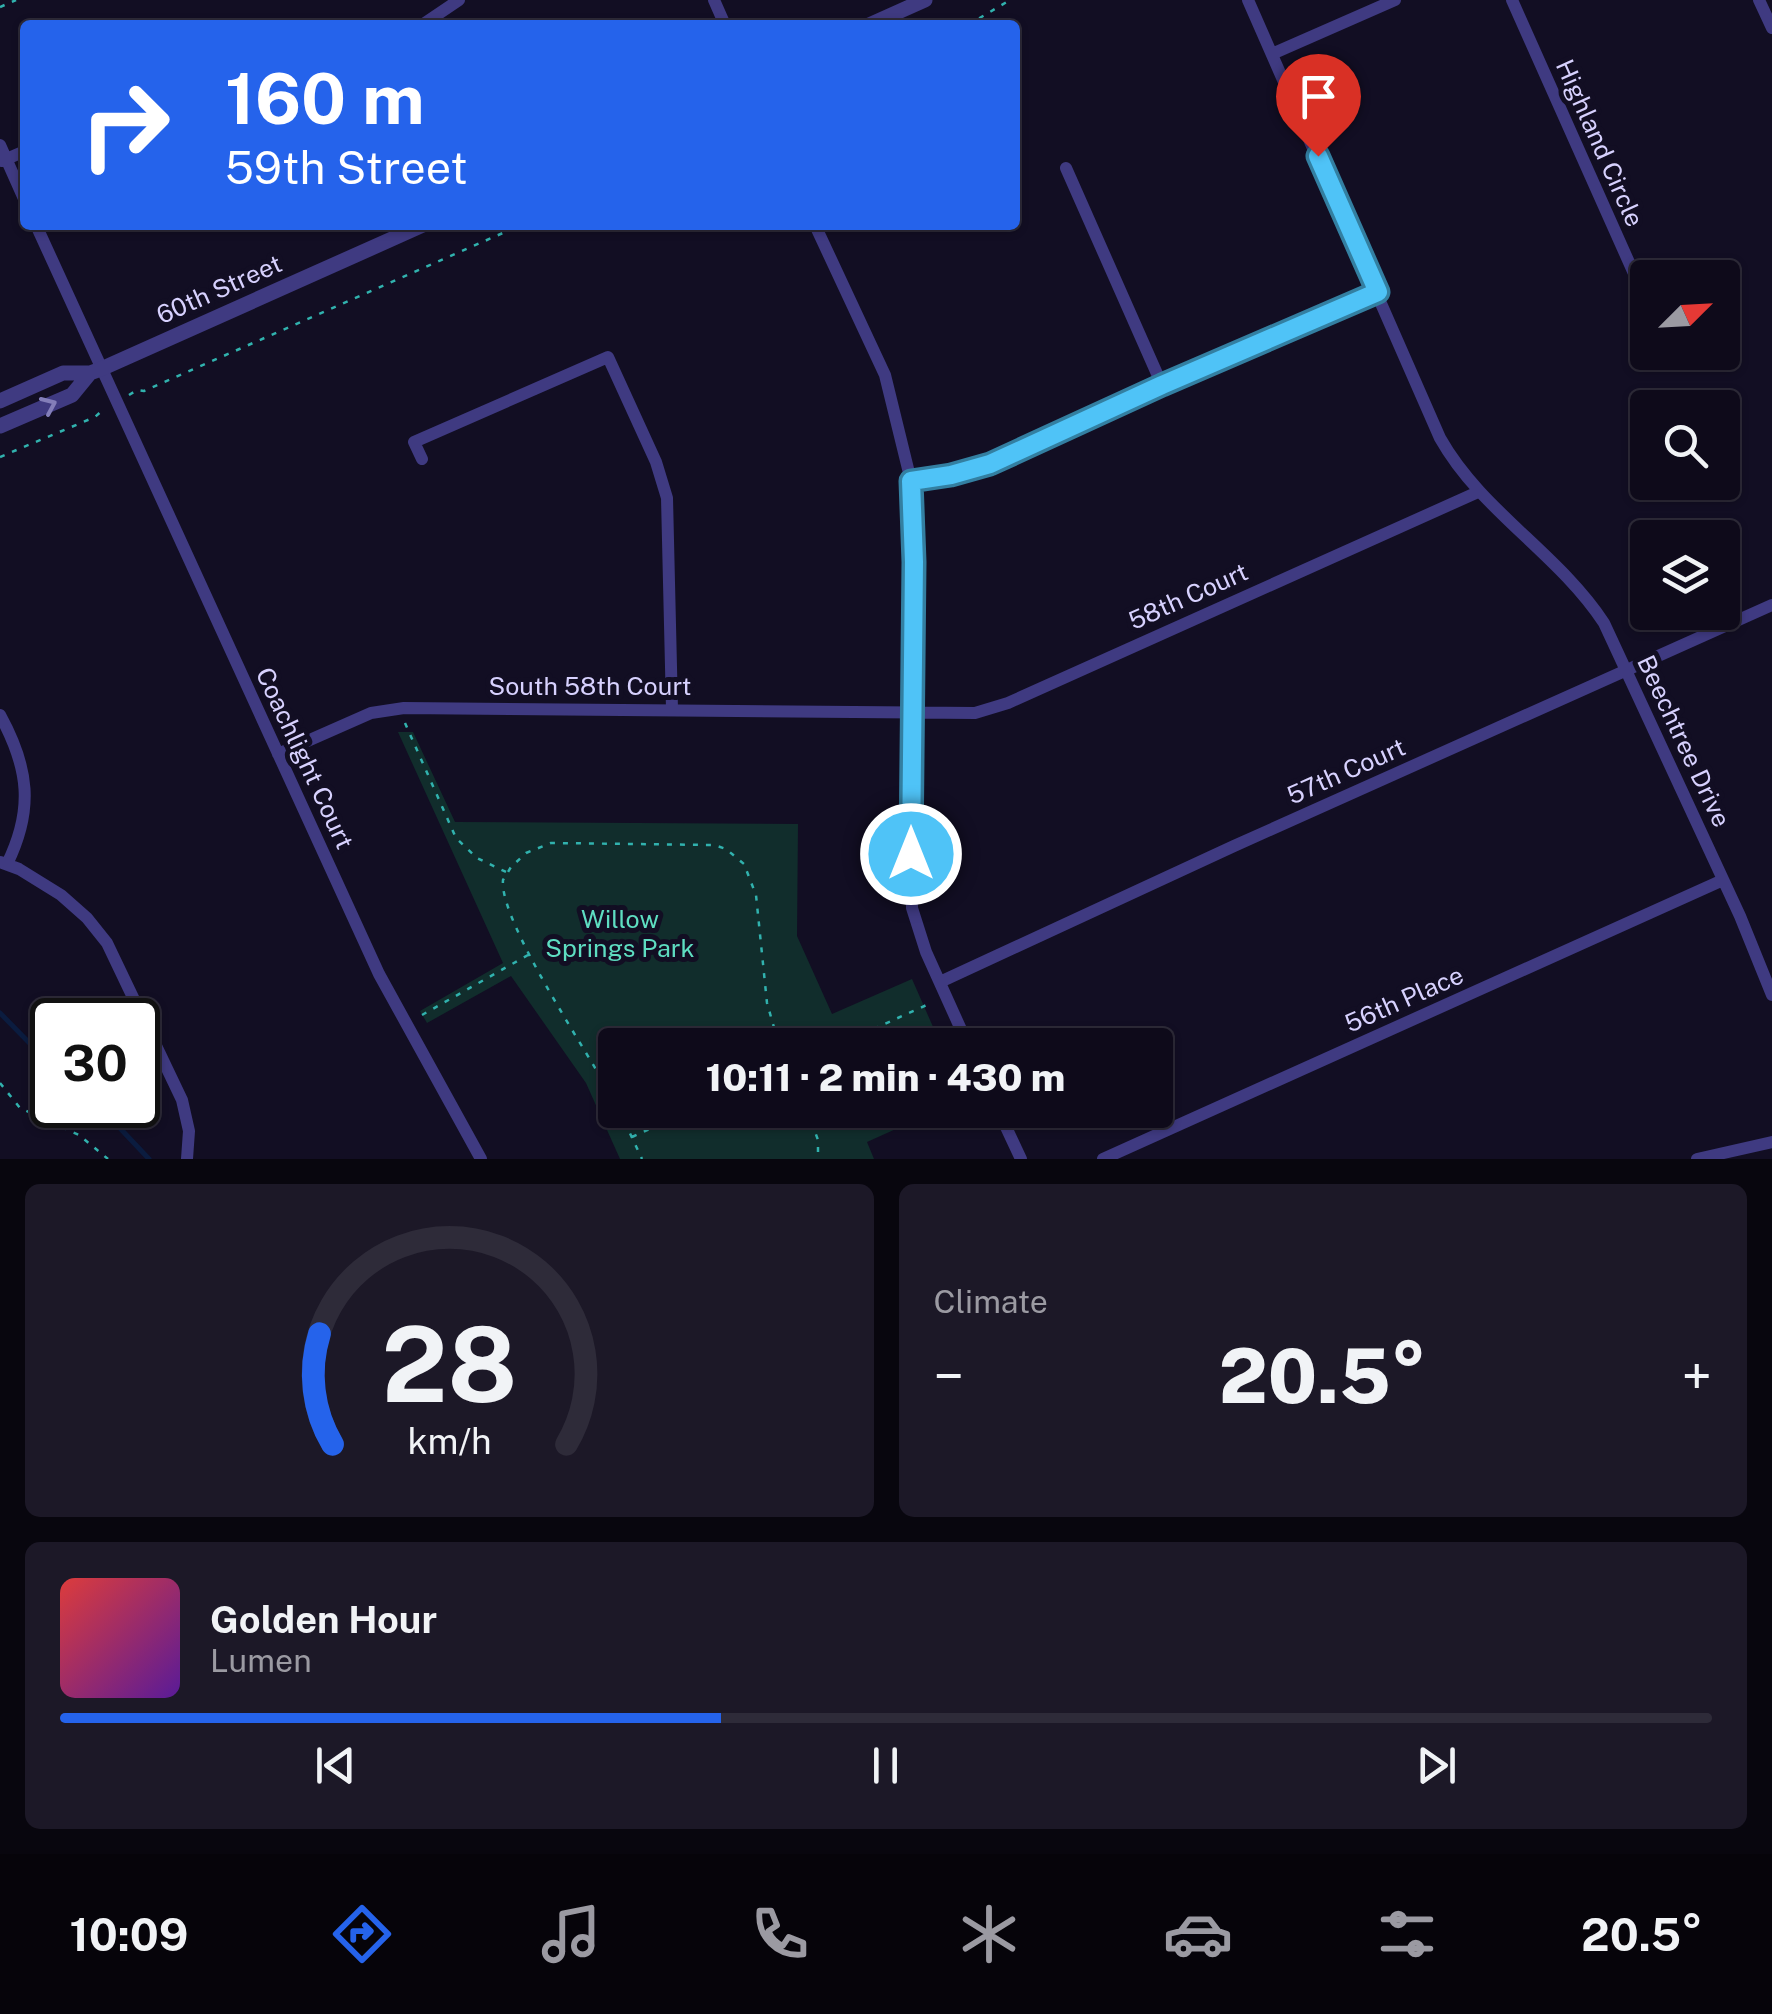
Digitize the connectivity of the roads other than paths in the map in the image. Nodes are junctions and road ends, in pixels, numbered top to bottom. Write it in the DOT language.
graph roads {
  1 [pos="459,0"];
  2 [pos="925,0"];
  3 [pos="1248,0"];
  4 [pos="1396,0"];
  5 [pos="1512,0"];
  6 [pos="1759,0"];
  7 [pos="429,20"];
  8 [pos="881,20"];
  9 [pos="1772,28"];
  10 [pos="1272,54"];
  11 [pos="0,145"];
  12 [pos="3,160"];
  13 [pos="1066,168"];
  14 [pos="20,191"];
  15 [pos="38,230"];
  16 [pos="412,230"];
  17 [pos="817,230"];
  18 [pos="1630,265"];
  19 [pos="1378,292"];
  20 [pos="96,371"];
  21 [pos="1162,385"];
  22 [pos="0,401"];
  23 [pos="0,426"];
  24 [pos="422,459"];
  25 [pos="911,481"];
  26 [pos="1478,492"];
  27 [pos="1772,605"];
  28 [pos="1627,670"];
  29 [pos="672,709"];
  30 [pos="911,714"];
  31 [pos="0,715"];
  32 [pos="278,754"];
  33 [pos="4,863"];
  34 [pos="1723,880"];
  35 [pos="940,982"];
  36 [pos="1772,996"];
  37 [pos="960,1028"];
  38 [pos="1006,1128"];
  39 [pos="1772,1142"];
  40 [pos="187,1159"];
  41 [pos="482,1159"];
  42 [pos="1021,1159"];
  43 [pos="1103,1159"];
  44 [pos="1697,1159"];
  1 -- 7 [label="street"];
  2 -- 8 [label="street"];
  3 -- 10 [label="street, Beechtree Drive"];
  4 -- 10 [label="street"];
  5 -- 18 [label="street, Highland Circle"];
  6 -- 9 [label="street"];
  10 -- 19 [label="street, Beechtree Drive"];
  11 -- 12 [label="street"];
  12 -- 14 [label="street"];
  13 -- 21 [label="street"];
  15 -- 20 [label="street, Coachlight Court"];
  16 -- 20 [label="street, 60th Street"];
  17 -- 25 [label="street"];
  19 -- 21 [label="street"];
  19 -- 26 [label="street, Beechtree Drive"];
  20 -- 22 [label="street, 60th Street"];
  23 -- 20 [label="street, 60th Street, one-way"];
  20 -- 32 [label="street, Coachlight Court"];
  21 -- 25 [label="street"];
  24 -- 29 [label="street"];
  25 -- 30 [label="street"];
  26 -- 28 [label="street, Beechtree Drive"];
  26 -- 30 [label="street, 58th Court"];
  27 -- 28 [label="street, 57th Court"];
  28 -- 34 [label="street, Beechtree Drive"];
  28 -- 35 [label="street, 57th Court"];
  29 -- 30 [label="street, South 58th Court"];
  29 -- 32 [label="street, South 58th Court"];
  30 -- 35 [label="street"];
  31 -- 33 [label="street"];
  32 -- 41 [label="street, Coachlight Court"];
  33 -- 40 [label="street"];
  34 -- 36 [label="street, Beechtree Drive"];
  34 -- 43 [label="street, 56th Place"];
  35 -- 37 [label="street"];
  38 -- 42 [label="street"];
  39 -- 44 [label="street"];
}
